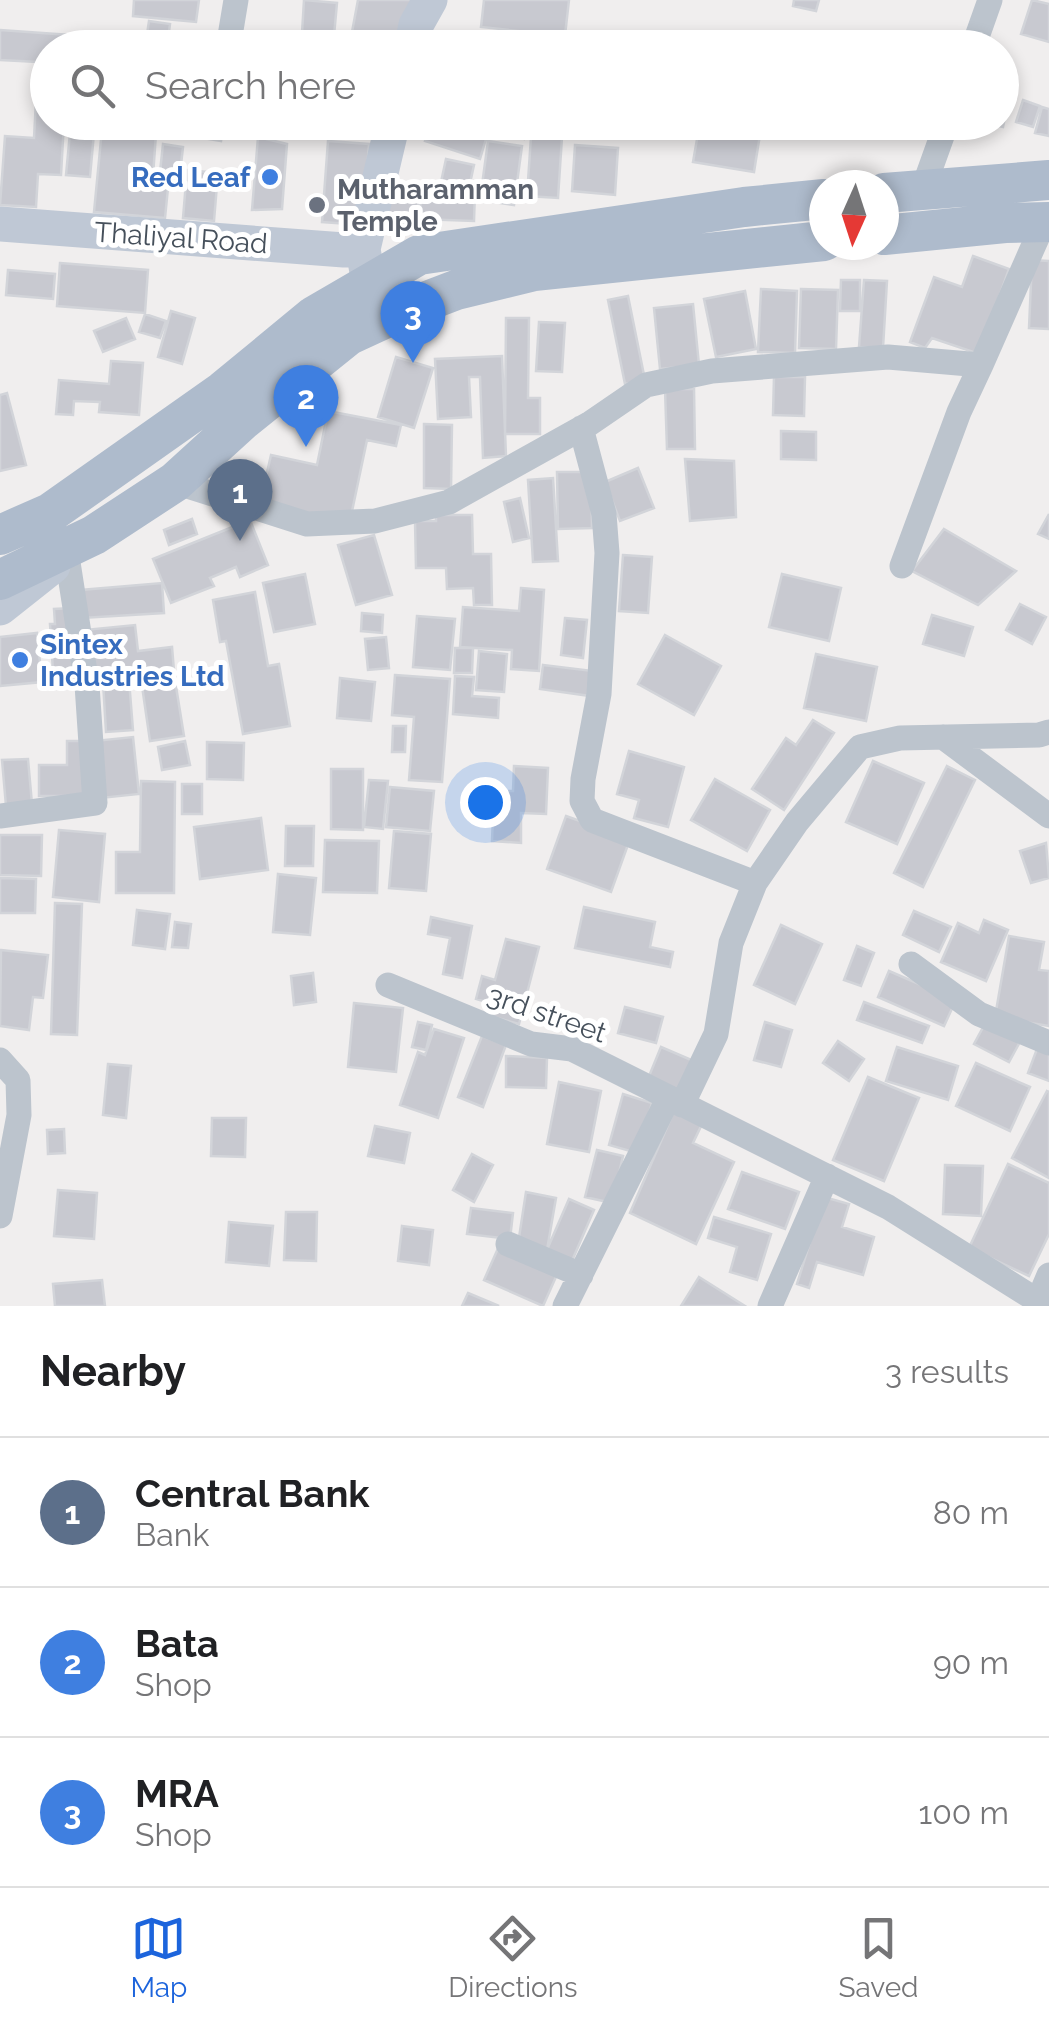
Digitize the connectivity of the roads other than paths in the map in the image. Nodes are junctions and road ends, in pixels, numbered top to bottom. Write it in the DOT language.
graph roads {
  1 [pos="236,0"];
  2 [pos="430,0"];
  3 [pos="990,0"];
  4 [pos="231,30"];
  5 [pos="415,30"];
  6 [pos="979,30"];
  7 [pos="390,140"];
  8 [pos="936,140"];
  9 [pos="1049,180"];
  10 [pos="904,191"];
  11 [pos="809,201"];
  12 [pos="1047,222"];
  13 [pos="0,224"];
  14 [pos="899,233"];
  15 [pos="809,243"];
  16 [pos="366,265"];
  17 [pos="378,322"];
  18 [pos="982,365"];
  19 [pos="581,428"];
  20 [pos="174,482"];
  21 [pos="0,535"];
  22 [pos="80,545"];
  23 [pos="902,566"];
  24 [pos="0,580"];
  25 [pos="0,608"];
  26 [pos="1049,732"];
  27 [pos="943,737"];
  28 [pos="0,816"];
  29 [pos="1049,816"];
  30 [pos="755,883"];
  31 [pos="911,964"];
  32 [pos="388,985"];
  33 [pos="1049,1044"];
  34 [pos="0,1060"];
  35 [pos="675,1102"];
  36 [pos="826,1176"];
  37 [pos="0,1216"];
  38 [pos="508,1244"];
  39 [pos="581,1274"];
  40 [pos="1049,1275"];
  41 [pos="1037,1304"];
  42 [pos="565,1306"];
  43 [pos="770,1306"];
  1 -- 4 [label="street"];
  2 -- 5 [label="street"];
  3 -- 6 [label="street"];
  7 -- 16 [label="street"];
  8 -- 10 [label="street"];
  9 -- 10 [label="main road"];
  11 -- 16 [label="main road"];
  12 -- 14 [label="main road"];
  12 -- 18 [label="street"];
  13 -- 16 [label="street, Thaliyal Road"];
  15 -- 17 [label="main road"];
  16 -- 17 [label="street"];
  16 -- 21 [label="main road"];
  17 -- 20 [label="main road"];
  18 -- 19 [label="street"];
  18 -- 23 [label="street"];
  19 -- 20 [label="street"];
  19 -- 30 [label="street"];
  20 -- 22 [label="main road"];
  22 -- 24 [label="main road"];
  22 -- 25 [label="street"];
  22 -- 28 [label="street"];
  26 -- 27 [label="street"];
  27 -- 29 [label="street"];
  27 -- 30 [label="street"];
  30 -- 35 [label="street"];
  31 -- 33 [label="street"];
  32 -- 35 [label="street, 3rd street"];
  34 -- 37 [label="street"];
  35 -- 36 [label="street, 3rd street"];
  35 -- 39 [label="street"];
  36 -- 41 [label="street, 3rd street"];
  36 -- 43 [label="street"];
  38 -- 39 [label="street"];
  39 -- 42 [label="street"];
  40 -- 41 [label="street"];
}
